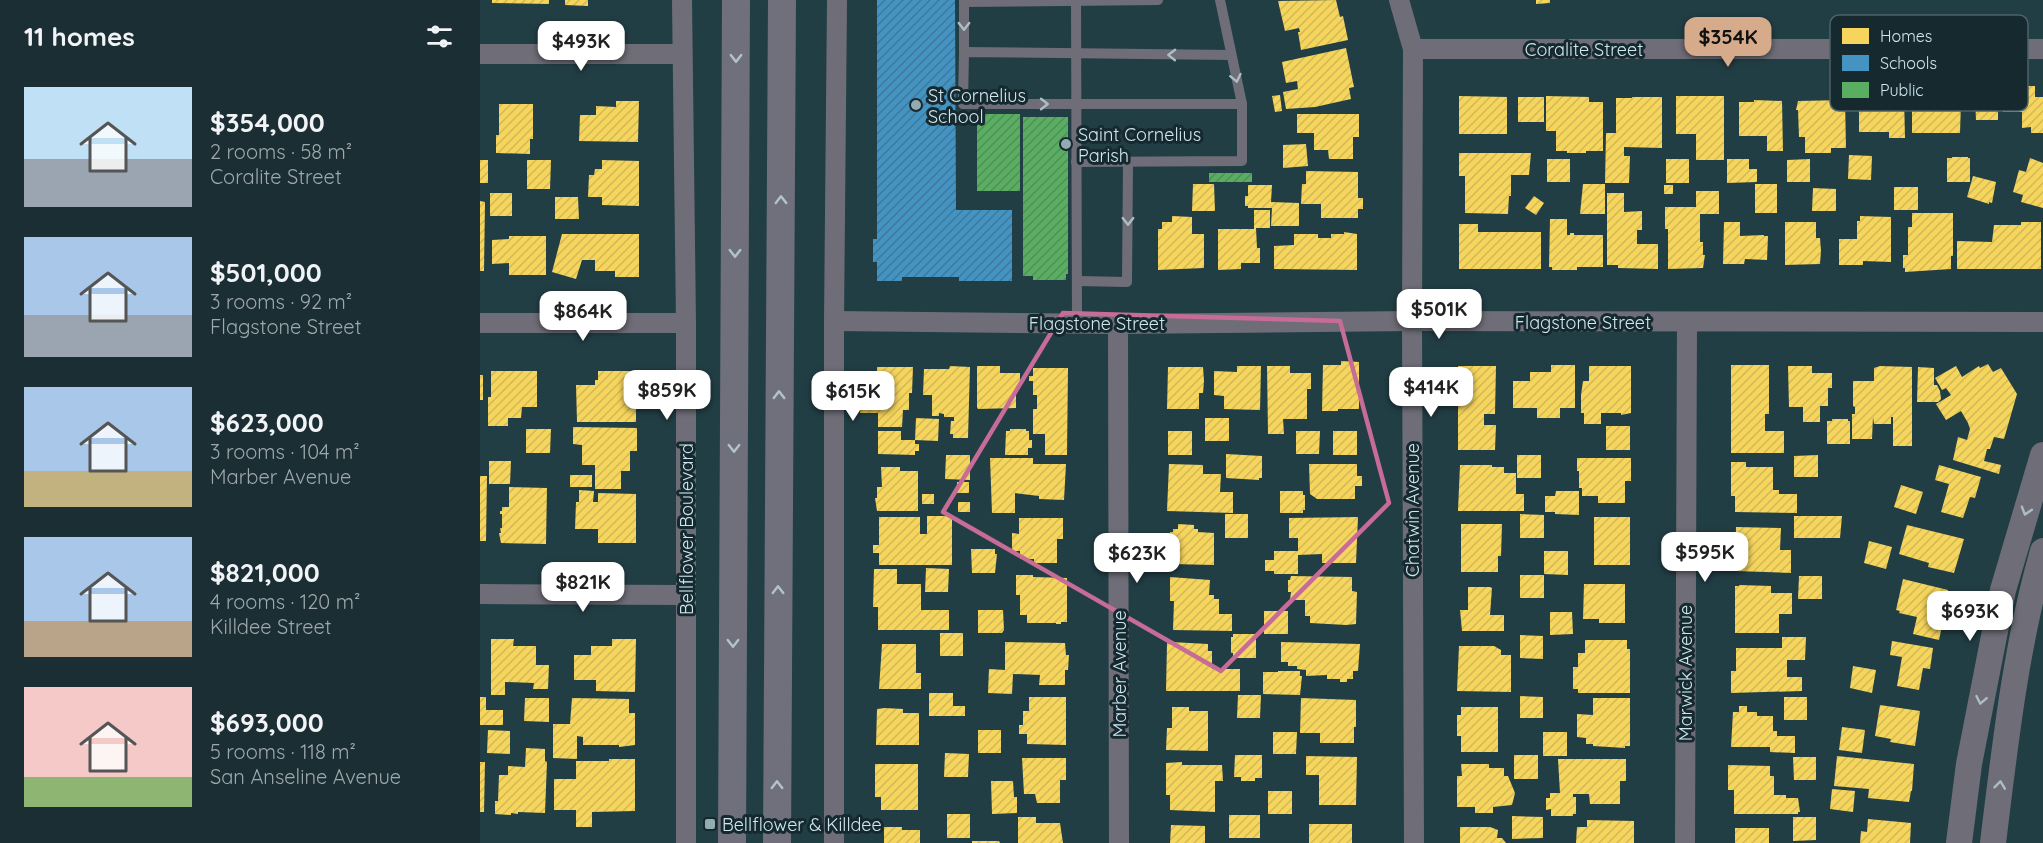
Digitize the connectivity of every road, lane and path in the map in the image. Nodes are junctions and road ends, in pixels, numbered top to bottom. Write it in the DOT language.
graph roads {
  1 [pos="682,0"];
  2 [pos="736,0"];
  3 [pos="782,0"];
  4 [pos="837,0"];
  5 [pos="1158,0"];
  6 [pos="1220,0"];
  7 [pos="1399,0"];
  8 [pos="964,1"];
  9 [pos="1076,1"];
  10 [pos="1413,49"];
  11 [pos="1830,49"];
  12 [pos="964,52"];
  13 [pos="480,54"];
  14 [pos="682,54"];
  15 [pos="1076,54"];
  16 [pos="1231,56"];
  17 [pos="1075,104"];
  18 [pos="1242,104"];
  19 [pos="1076,162"];
  20 [pos="1128,163"];
  21 [pos="1077,281"];
  22 [pos="834,321"];
  23 [pos="1412,321"];
  24 [pos="686,322"];
  25 [pos="1687,322"];
  26 [pos="2043,322"];
  27 [pos="480,323"];
  28 [pos="1077,323"];
  29 [pos="1118,324"];
  30 [pos="2043,455"];
  31 [pos="2043,551"];
  32 [pos="2037,589"];
  33 [pos="2003,590"];
  34 [pos="480,594"];
  35 [pos="686,595"];
  36 [pos="686,843"];
  37 [pos="732,843"];
  38 [pos="777,843"];
  39 [pos="834,843"];
  40 [pos="1119,843"];
  41 [pos="1414,843"];
  42 [pos="1685,843"];
  43 [pos="1959,843"];
  44 [pos="1993,843"];
  1 -- 14 [label="street, Bellflower Boulevard"];
  2 -- 37 [label="main road, one-way"];
  38 -- 3 [label="main road, one-way"];
  4 -- 22 [label="street"];
  5 -- 9 [label="lane"];
  6 -- 16 [label="lane"];
  7 -- 10 [label="street, Chatwin Avenue"];
  8 -- 9 [label="lane"];
  8 -- 12 [label="lane, one-way"];
  9 -- 15 [label="lane"];
  10 -- 11 [label="street, Coralite Street"];
  10 -- 23 [label="street, Chatwin Avenue"];
  12 -- 15 [label="lane"];
  12 -- 17 [label="lane, one-way"];
  13 -- 14 [label="street"];
  14 -- 24 [label="street, Bellflower Boulevard"];
  16 -- 15 [label="lane, one-way"];
  15 -- 17 [label="lane"];
  16 -- 18 [label="lane, one-way"];
  17 -- 18 [label="lane"];
  17 -- 19 [label="lane"];
  18 -- 20 [label="lane"];
  19 -- 20 [label="lane"];
  19 -- 21 [label="lane"];
  20 -- 21 [label="lane, one-way"];
  21 -- 28 [label="lane"];
  22 -- 28 [label="street, Flagstone Street"];
  22 -- 39 [label="street"];
  23 -- 25 [label="street, Flagstone Street"];
  23 -- 29 [label="street, Flagstone Street"];
  23 -- 41 [label="street, Chatwin Avenue"];
  24 -- 27 [label="street"];
  24 -- 35 [label="street, Bellflower Boulevard"];
  25 -- 26 [label="street, Flagstone Street"];
  25 -- 42 [label="street, Marwick Avenue"];
  28 -- 29 [label="street, Flagstone Street"];
  29 -- 40 [label="street, Marber Avenue"];
  30 -- 33 [label="street, one-way"];
  31 -- 32 [label="street"];
  32 -- 33 [label="street"];
  44 -- 32 [label="street, one-way"];
  33 -- 43 [label="street, one-way"];
  34 -- 35 [label="street"];
  35 -- 36 [label="street, Bellflower Boulevard"];
}
